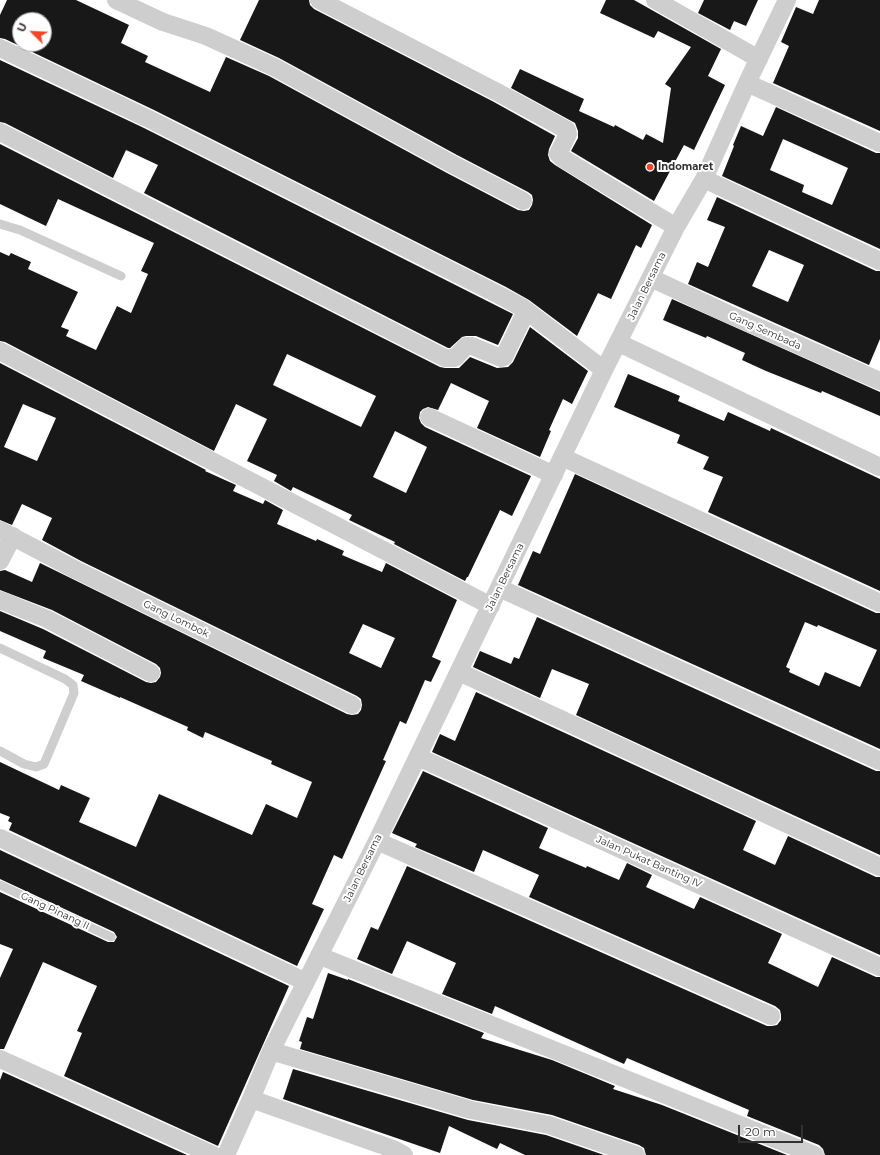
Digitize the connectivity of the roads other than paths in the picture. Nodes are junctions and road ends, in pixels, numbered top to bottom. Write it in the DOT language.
graph roads {
  1 [pos="116,0"];
  2 [pos="319,0"];
  3 [pos="655,0"];
  4 [pos="787,0"];
  5 [pos="0,48"];
  6 [pos="759,59"];
  7 [pos="747,83"];
  8 [pos="0,132"];
  9 [pos="880,143"];
  10 [pos="704,178"];
  11 [pos="523,201"];
  12 [pos="0,224"];
  13 [pos="676,227"];
  14 [pos="880,260"];
  15 [pos="120,276"];
  16 [pos="651,278"];
  17 [pos="526,311"];
  18 [pos="619,343"];
  19 [pos="0,351"];
  20 [pos="604,370"];
  21 [pos="880,381"];
  22 [pos="429,417"];
  23 [pos="562,458"];
  24 [pos="880,466"];
  25 [pos="554,475"];
  26 [pos="6,533"];
  27 [pos="0,561"];
  28 [pos="499,588"];
  29 [pos="0,600"];
  30 [pos="880,603"];
  31 [pos="491,606"];
  32 [pos="0,648"];
  33 [pos="459,672"];
  34 [pos="151,673"];
  35 [pos="352,705"];
  36 [pos="0,751"];
  37 [pos="418,757"];
  38 [pos="880,761"];
  39 [pos="0,838"];
  40 [pos="377,841"];
  41 [pos="880,867"];
  42 [pos="0,885"];
  43 [pos="111,937"];
  44 [pos="320,956"];
  45 [pos="880,967"];
  46 [pos="306,982"];
  47 [pos="772,1016"];
  48 [pos="270,1051"];
  49 [pos="0,1059"];
  50 [pos="252,1099"];
  51 [pos="213,1155"];
  52 [pos="226,1155"];
  53 [pos="404,1155"];
  54 [pos="636,1155"];
  55 [pos="815,1155"];
  1 -- 11 [label="street"];
  2 -- 13 [label="street"];
  3 -- 6 [label="street"];
  4 -- 6 [label="street, Jalan Bersama"];
  5 -- 17 [label="street"];
  6 -- 7 [label="street, Jalan Bersama"];
  7 -- 9 [label="street"];
  7 -- 10 [label="street, Jalan Bersama"];
  8 -- 17 [label="street"];
  10 -- 13 [label="street, Jalan Bersama"];
  10 -- 14 [label="street"];
  12 -- 15 [label="lane"];
  13 -- 16 [label="street, Jalan Bersama"];
  16 -- 18 [label="street, Jalan Bersama"];
  16 -- 21 [label="street, Gang Sembada"];
  17 -- 20 [label="street"];
  18 -- 20 [label="street, Jalan Bersama"];
  18 -- 24 [label="street"];
  19 -- 31 [label="street"];
  20 -- 23 [label="street, Jalan Bersama"];
  22 -- 25 [label="street"];
  23 -- 25 [label="street, Jalan Bersama"];
  23 -- 30 [label="street"];
  25 -- 28 [label="street, Jalan Bersama"];
  26 -- 27 [label="street"];
  26 -- 35 [label="street, Gang Lombok"];
  28 -- 31 [label="street, Jalan Bersama"];
  28 -- 38 [label="street"];
  29 -- 34 [label="street"];
  31 -- 33 [label="street, Jalan Bersama"];
  32 -- 36 [label="lane"];
  33 -- 37 [label="street, Jalan Bersama"];
  33 -- 41 [label="street"];
  37 -- 40 [label="street, Jalan Bersama"];
  37 -- 45 [label="street, Jalan Pukat Banting IV"];
  39 -- 46 [label="street"];
  40 -- 44 [label="street, Jalan Bersama"];
  40 -- 47 [label="street"];
  42 -- 43 [label="lane, Gang Pinang II"];
  44 -- 46 [label="street, Jalan Bersama"];
  44 -- 55 [label="street"];
  46 -- 48 [label="street, Jalan Bersama"];
  48 -- 50 [label="street, Jalan Bersama"];
  48 -- 54 [label="street"];
  49 -- 51 [label="street"];
  50 -- 52 [label="street, Jalan Bersama"];
  50 -- 53 [label="street"];
}
